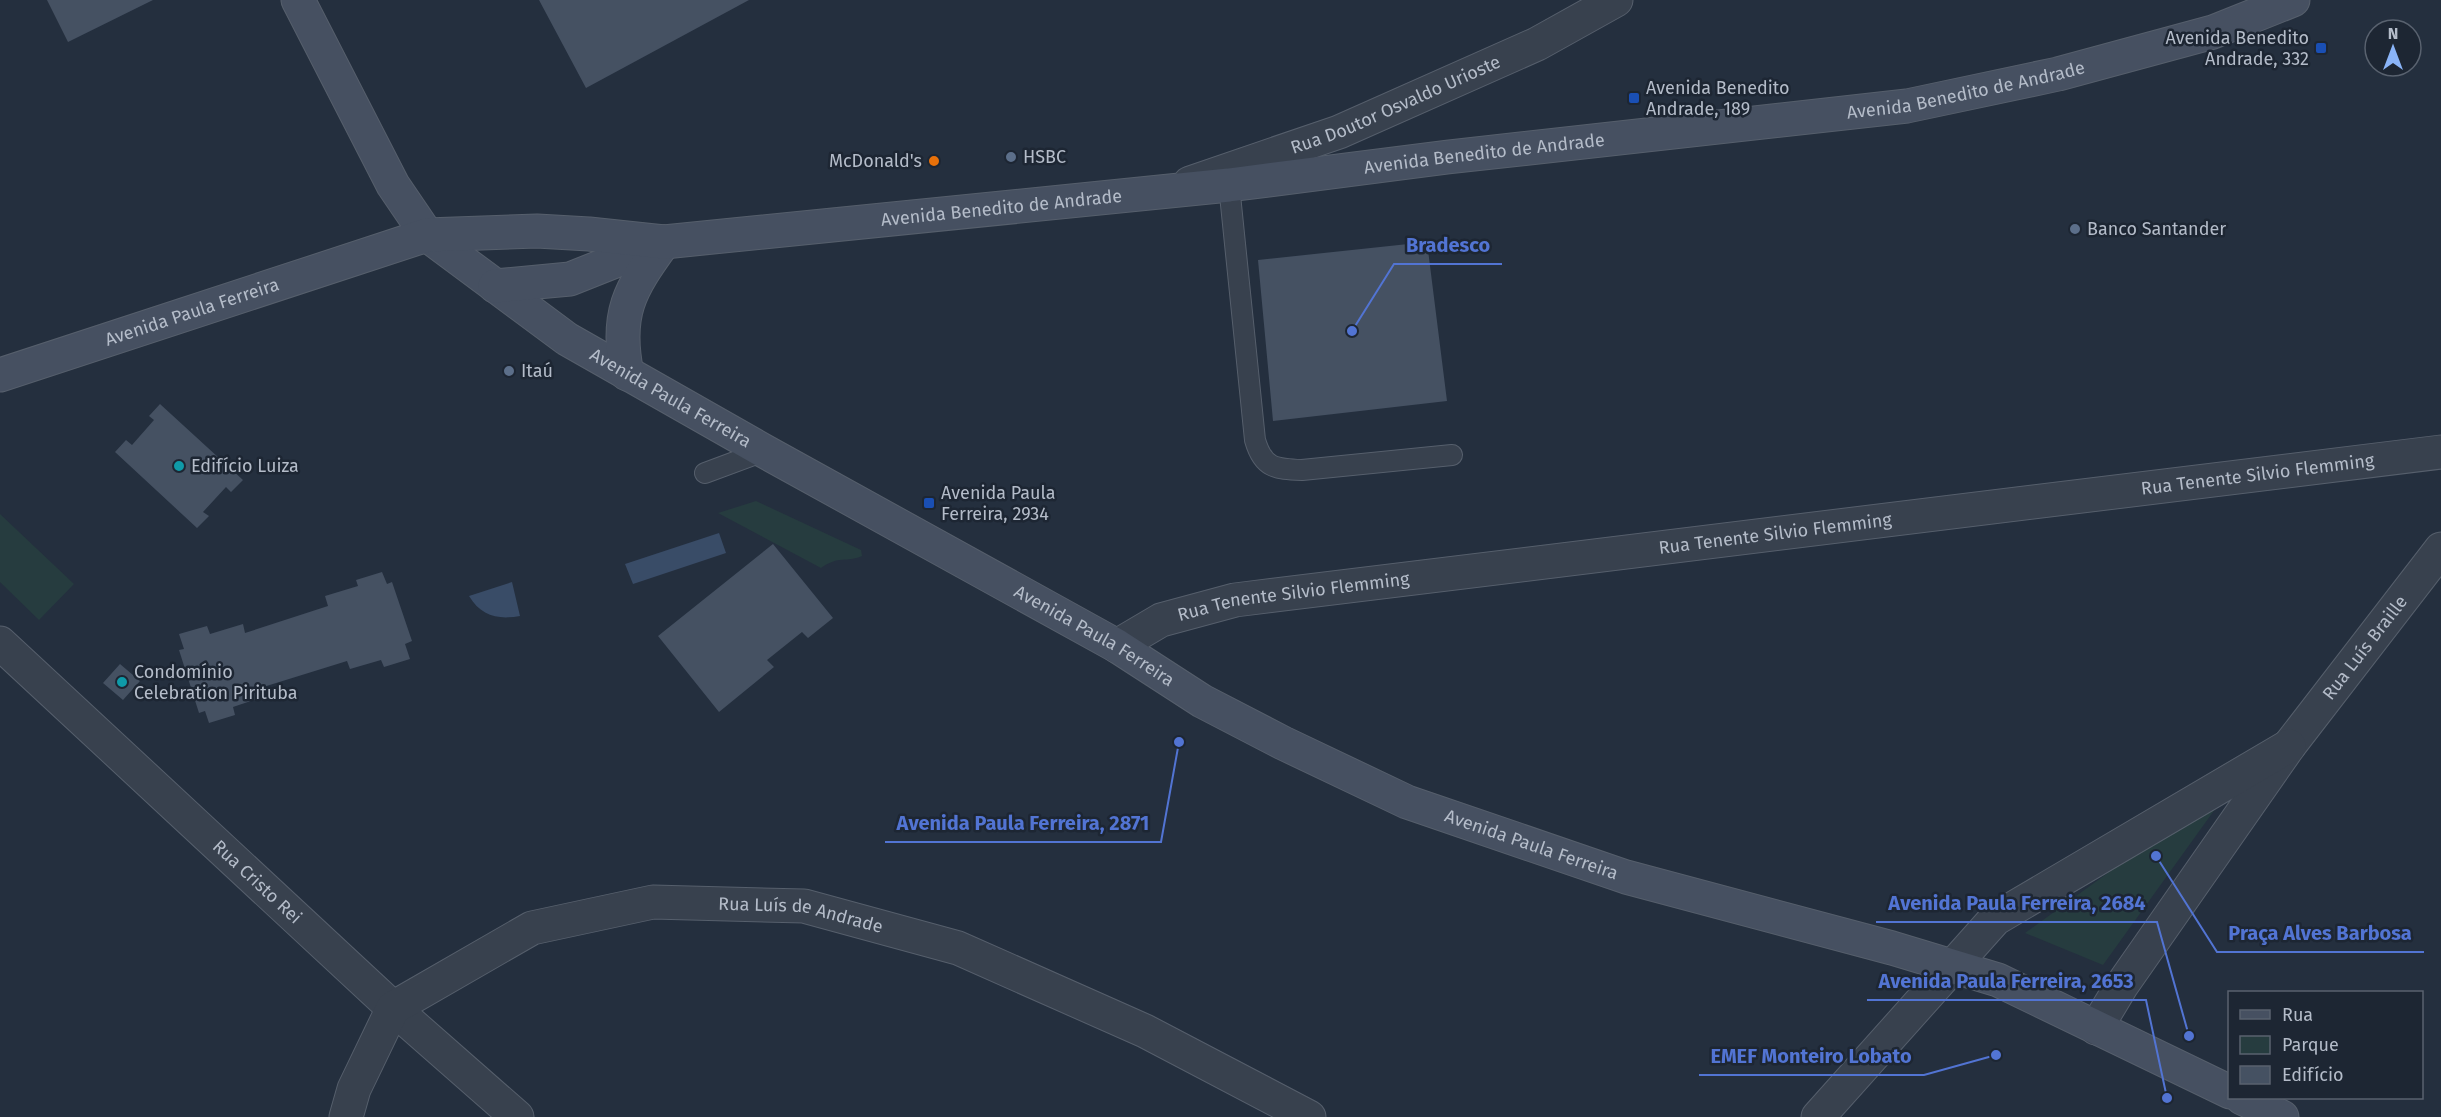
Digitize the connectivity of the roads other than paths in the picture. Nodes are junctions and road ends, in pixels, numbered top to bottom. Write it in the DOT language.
graph roads {
  1 [pos="298,0"];
  2 [pos="1616,0"];
  3 [pos="2293,0"];
  4 [pos="1228,185"];
  5 [pos="1168,190"];
  6 [pos="427,235"];
  7 [pos="664,242"];
  8 [pos="495,286"];
  9 [pos="627,374"];
  10 [pos="0,375"];
  11 [pos="764,452"];
  12 [pos="2441,452"];
  13 [pos="1452,455"];
  14 [pos="705,473"];
  15 [pos="2441,549"];
  16 [pos="0,643"];
  17 [pos="1117,646"];
  18 [pos="2289,746"];
  19 [pos="1951,966"];
  20 [pos="393,1008"];
  21 [pos="2096,1028"];
  22 [pos="2228,1092"];
  23 [pos="2244,1099"];
  24 [pos="346,1117"];
  25 [pos="517,1117"];
  26 [pos="1309,1117"];
  27 [pos="1818,1117"];
  28 [pos="2282,1117"];
  1 -- 6 [label="main road"];
  2 -- 5 [label="street, Rua Doutor Osvaldo Urioste"];
  3 -- 4 [label="main road, Avenida Benedito de Andrade"];
  4 -- 5 [label="main road, Avenida Benedito de Andrade"];
  4 -- 13 [label="lane"];
  5 -- 7 [label="main road, Avenida Benedito de Andrade"];
  6 -- 7 [label="main road, Avenida Benedito de Andrade"];
  6 -- 8 [label="main road, Avenida Paula Ferreira"];
  6 -- 10 [label="main road, Avenida Paula Ferreira"];
  7 -- 8 [label="main road, Avenida Benedito de Andrade"];
  7 -- 9 [label="main road"];
  8 -- 9 [label="main road, Avenida Paula Ferreira"];
  9 -- 11 [label="main road, Avenida Paula Ferreira"];
  11 -- 14 [label="lane"];
  11 -- 17 [label="main road, Avenida Paula Ferreira"];
  12 -- 17 [label="street, Rua Tenente Silvio Flemming"];
  15 -- 18 [label="street, Rua Luís Braille"];
  16 -- 20 [label="street, Rua Cristo Rei"];
  17 -- 19 [label="main road, Avenida Paula Ferreira"];
  18 -- 19 [label="street"];
  18 -- 21 [label="street, Rua Luís Braille"];
  19 -- 21 [label="main road, Avenida Paula Ferreira"];
  19 -- 27 [label="street"];
  20 -- 24 [label="street"];
  20 -- 25 [label="street, Rua Cristo Rei"];
  20 -- 26 [label="street, Rua Luís de Andrade"];
  21 -- 22 [label="main road, Avenida Paula Ferreira"];
  23 -- 28 [label="main road"];
}
